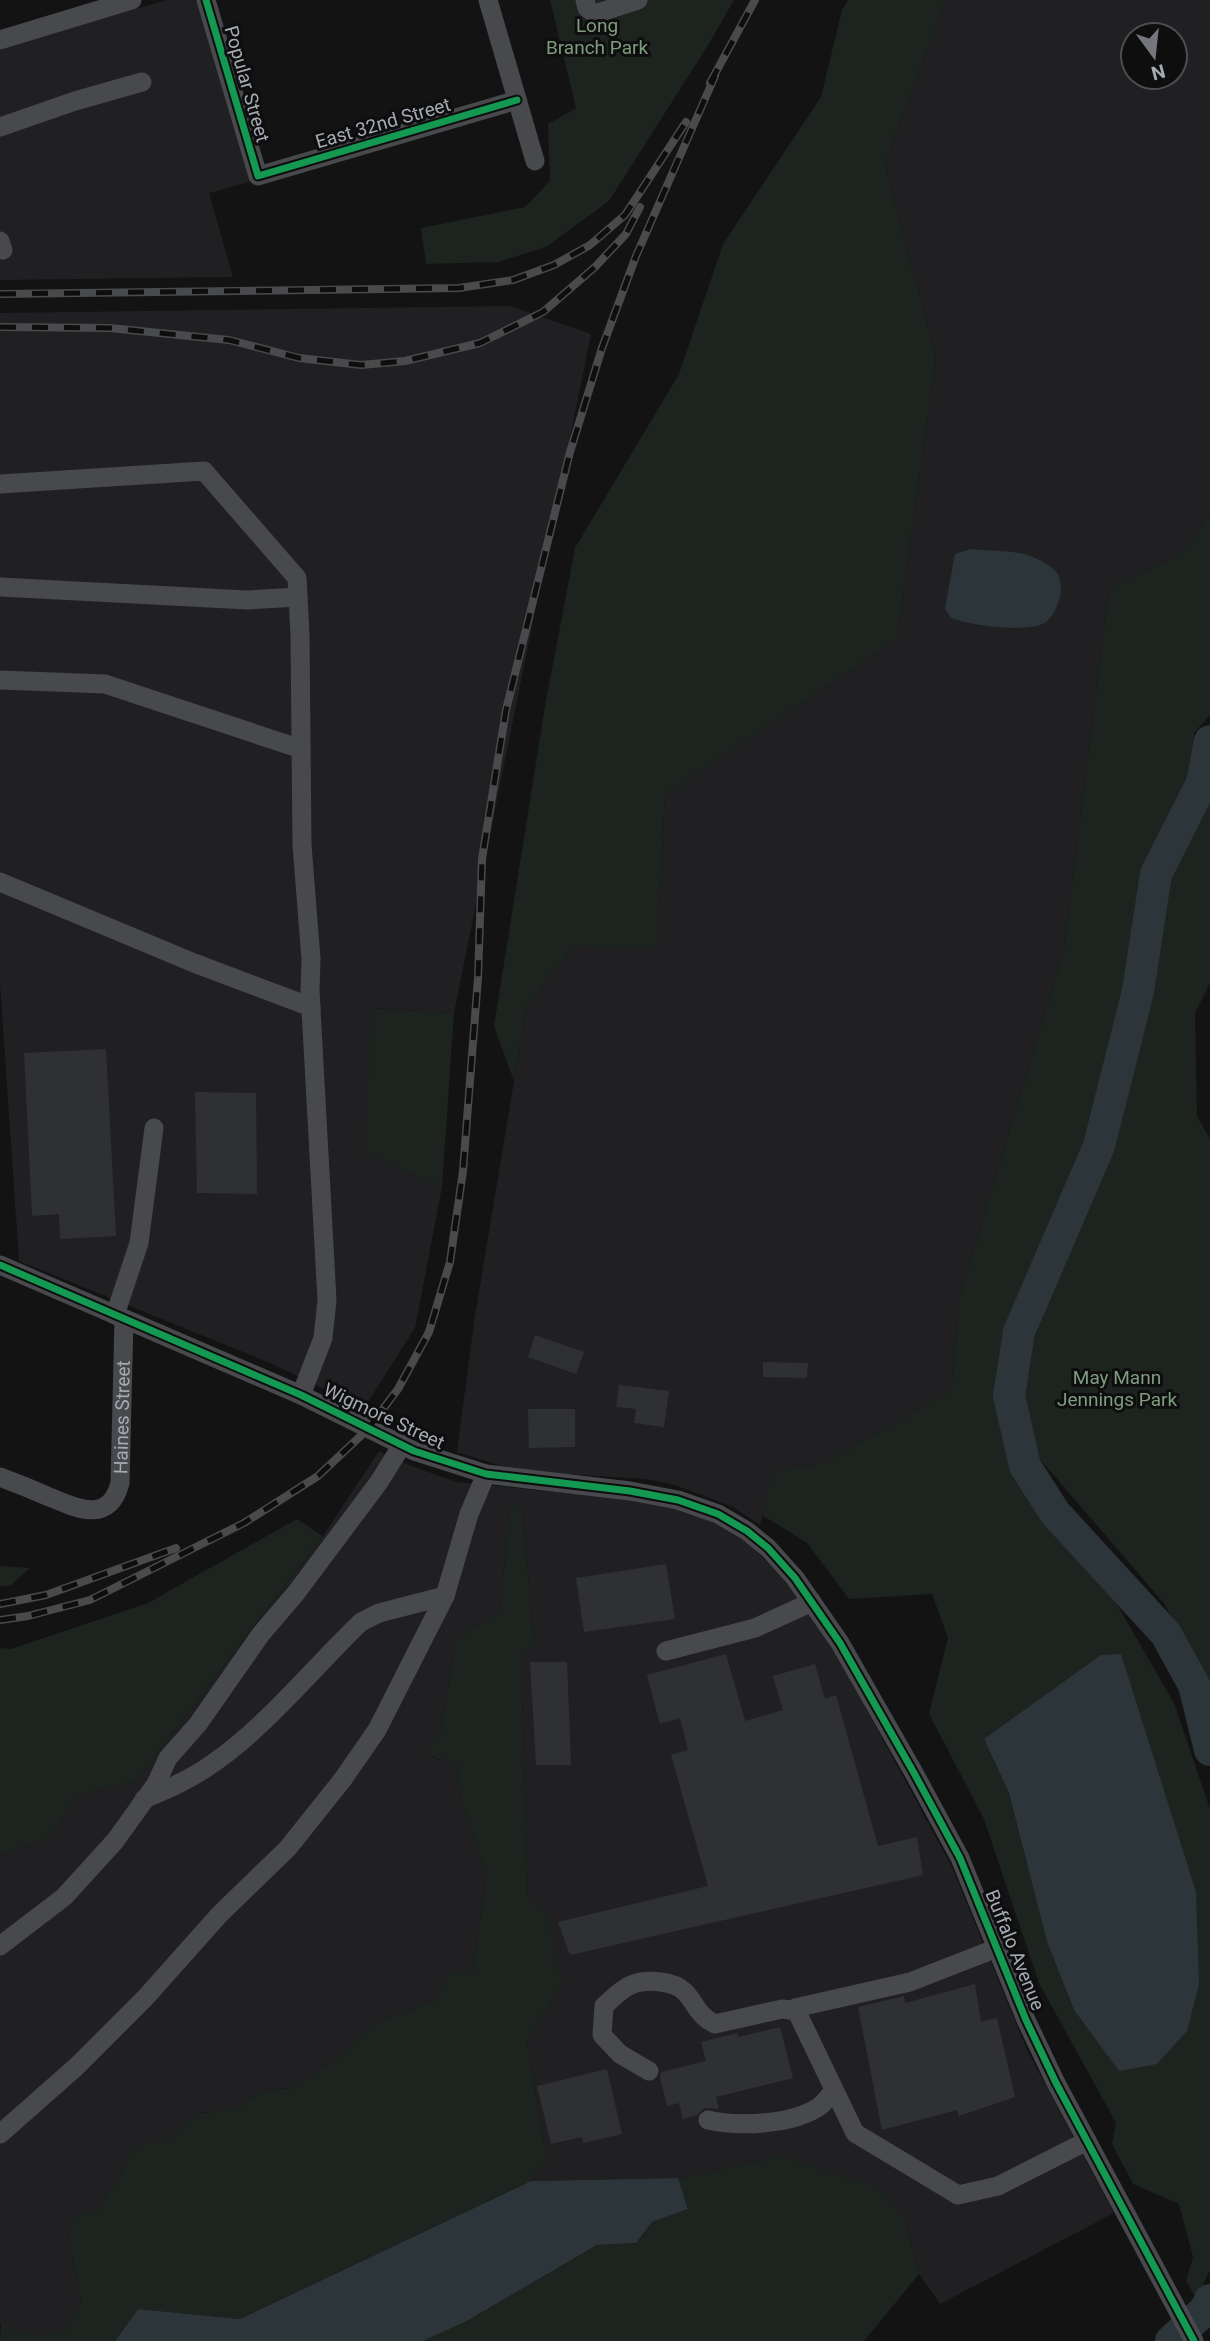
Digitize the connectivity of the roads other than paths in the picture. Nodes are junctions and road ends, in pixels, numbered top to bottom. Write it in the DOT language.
graph roads {
  1 [pos="132,0"];
  2 [pos="206,0"];
  3 [pos="488,0"];
  4 [pos="585,0"];
  5 [pos="638,0"];
  6 [pos="0,40"];
  7 [pos="142,82"];
  8 [pos="517,100"];
  9 [pos="0,127"];
  10 [pos="535,161"];
  11 [pos="258,176"];
  12 [pos="0,484"];
  13 [pos="0,587"];
  14 [pos="298,597"];
  15 [pos="0,680"];
  16 [pos="301,749"];
  17 [pos="0,882"];
  18 [pos="311,1007"];
  19 [pos="154,1128"];
  20 [pos="0,1265"];
  21 [pos="119,1317"];
  22 [pos="301,1395"];
  23 [pos="402,1445"];
  24 [pos="486,1474"];
  25 [pos="0,1477"];
  26 [pos="795,1578"];
  27 [pos="445,1596"];
  28 [pos="812,1602"];
  29 [pos="666,1651"];
  30 [pos="143,1800"];
  31 [pos="0,1946"];
  32 [pos="997,1948"];
  33 [pos="797,2011"];
  34 [pos="649,2071"];
  35 [pos="834,2090"];
  36 [pos="708,2120"];
  37 [pos="0,2134"];
  38 [pos="1087,2141"];
  39 [pos="1194,2341"];
  1 -- 6 [label="street"];
  2 -- 11 [label="street, Popular Street"];
  3 -- 8 [label="street"];
  4 -- 5 [label="street"];
  7 -- 9 [label="street"];
  8 -- 10 [label="street"];
  8 -- 11 [label="street, East 32nd Street"];
  12 -- 14 [label="street"];
  13 -- 14 [label="street"];
  14 -- 16 [label="street"];
  15 -- 16 [label="street"];
  16 -- 18 [label="street"];
  17 -- 18 [label="street"];
  18 -- 22 [label="street"];
  19 -- 21 [label="street, Haines Street"];
  20 -- 21 [label="street, Wigmore Street"];
  21 -- 22 [label="street, Wigmore Street"];
  21 -- 25 [label="street, Haines Street"];
  22 -- 23 [label="street, Wigmore Street"];
  23 -- 24 [label="street, Wigmore Street"];
  23 -- 30 [label="street"];
  24 -- 26 [label="street, Wigmore Street"];
  24 -- 27 [label="street"];
  26 -- 28 [label="street, Buffalo Avenue"];
  27 -- 30 [label="street"];
  27 -- 37 [label="street"];
  28 -- 29 [label="street"];
  28 -- 32 [label="street, Buffalo Avenue"];
  30 -- 31 [label="street"];
  32 -- 33 [label="street"];
  32 -- 38 [label="street, Buffalo Avenue"];
  33 -- 34 [label="street"];
  33 -- 35 [label="street"];
  35 -- 36 [label="street"];
  35 -- 38 [label="street"];
  38 -- 39 [label="street, Buffalo Avenue"];
}
